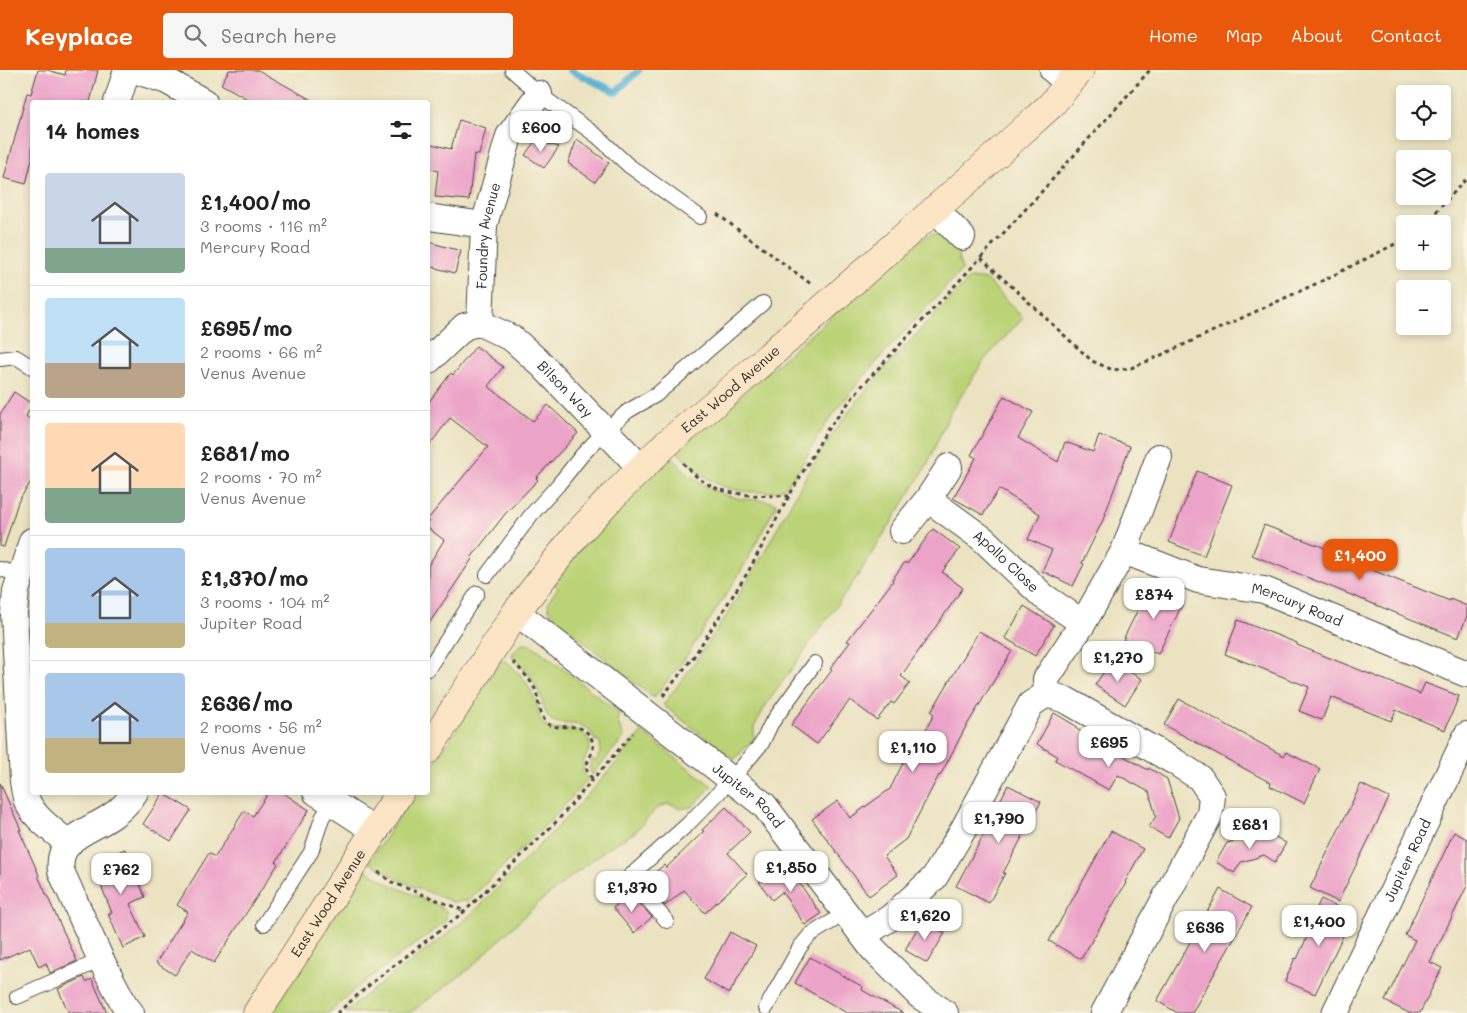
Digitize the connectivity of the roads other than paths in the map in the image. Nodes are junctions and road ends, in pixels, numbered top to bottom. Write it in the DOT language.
graph roads {
  1 [pos="127,70"];
  2 [pos="134,70"];
  3 [pos="512,70"];
  4 [pos="1067,74"];
  5 [pos="539,94"];
  6 [pos="118,100"];
  7 [pos="200,100"];
  8 [pos="936,210"];
  9 [pos="430,217"];
  10 [pos="700,218"];
  11 [pos="484,225"];
  12 [pos="962,237"];
  13 [pos="763,303"];
  14 [pos="480,323"];
  15 [pos="0,359"];
  16 [pos="430,360"];
  17 [pos="30,367"];
  18 [pos="606,430"];
  19 [pos="1159,457"];
  20 [pos="641,468"];
  21 [pos="949,468"];
  22 [pos="928,499"];
  23 [pos="902,531"];
  24 [pos="30,544"];
  25 [pos="1124,551"];
  26 [pos="10,572"];
  27 [pos="487,575"];
  28 [pos="477,593"];
  29 [pos="516,612"];
  30 [pos="1083,623"];
  31 [pos="815,663"];
  32 [pos="430,666"];
  33 [pos="1467,674"];
  34 [pos="1047,694"];
  35 [pos="1467,735"];
  36 [pos="430,747"];
  37 [pos="730,780"];
  38 [pos="134,795"];
  39 [pos="398,795"];
  40 [pos="329,796"];
  41 [pos="376,831"];
  42 [pos="69,844"];
  43 [pos="846,913"];
  44 [pos="667,921"];
  45 [pos="264,924"];
  46 [pos="863,936"];
  47 [pos="101,960"];
  48 [pos="17,997"];
  49 [pos="766,1008"];
  50 [pos="131,1013"];
  51 [pos="257,1013"];
  52 [pos="945,1013"];
  53 [pos="1104,1013"];
  54 [pos="1334,1013"];
  1 -- 6 [label="street"];
  2 -- 7 [label="street"];
  3 -- 5 [label="lane"];
  4 -- 8 [label="street, East Wood Avenue"];
  5 -- 10 [label="lane"];
  5 -- 11 [label="street, Foundry Avenue"];
  8 -- 12 [label="street"];
  8 -- 20 [label="street, East Wood Avenue"];
  9 -- 11 [label="street"];
  11 -- 14 [label="street, Foundry Avenue"];
  13 -- 18 [label="lane"];
  14 -- 16 [label="street"];
  14 -- 18 [label="street, Bilson Way"];
  15 -- 17 [label="lane"];
  18 -- 20 [label="street, Bilson Way"];
  18 -- 27 [label="lane"];
  19 -- 25 [label="street"];
  20 -- 29 [label="street, East Wood Avenue"];
  21 -- 22 [label="street"];
  22 -- 23 [label="street"];
  22 -- 30 [label="street, Apollo Close"];
  24 -- 26 [label="street"];
  25 -- 30 [label="street"];
  25 -- 33 [label="street, Mercury Road"];
  26 -- 42 [label="street"];
  28 -- 32 [label="lane"];
  29 -- 36 [label="street, East Wood Avenue"];
  29 -- 37 [label="street, Jupiter Road"];
  30 -- 34 [label="street"];
  31 -- 37 [label="lane"];
  34 -- 46 [label="street"];
  34 -- 53 [label="street"];
  35 -- 54 [label="street, Jupiter Road"];
  37 -- 43 [label="street, Jupiter Road"];
  37 -- 44 [label="lane"];
  38 -- 42 [label="street"];
  39 -- 41 [label="street, East Wood Avenue"];
  40 -- 41 [label="street"];
  40 -- 45 [label="lane"];
  41 -- 51 [label="street, East Wood Avenue"];
  42 -- 47 [label="street"];
  43 -- 46 [label="street, Jupiter Road"];
  43 -- 49 [label="lane"];
  46 -- 52 [label="street, Jupiter Road"];
  47 -- 48 [label="lane"];
  47 -- 50 [label="street"];
}
